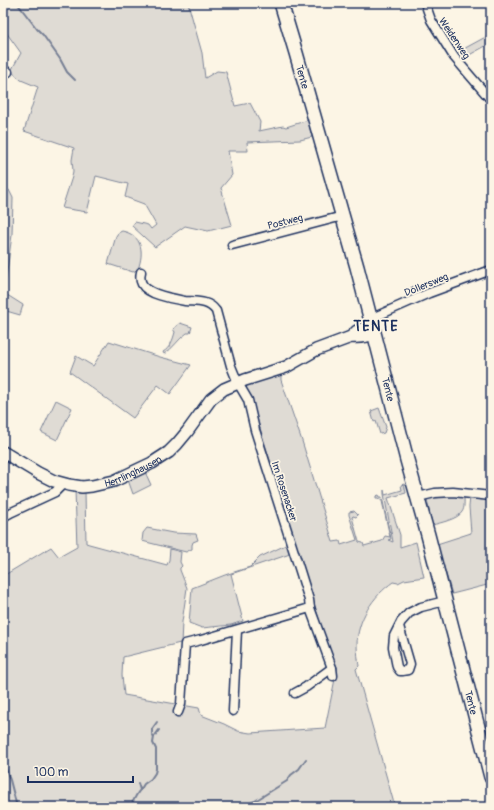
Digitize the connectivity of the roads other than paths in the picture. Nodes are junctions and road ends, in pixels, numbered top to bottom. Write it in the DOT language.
graph roads {
  1 [pos="281,3"];
  2 [pos="425,3"];
  3 [pos="491,100"];
  4 [pos="343,216"];
  5 [pos="232,245"];
  6 [pos="491,270"];
  7 [pos="141,272"];
  8 [pos="372,326"];
  9 [pos="242,382"];
  10 [pos="3,452"];
  11 [pos="63,484"];
  12 [pos="491,496"];
  13 [pos="418,497"];
  14 [pos="3,517"];
  15 [pos="445,601"];
  16 [pos="310,608"];
  17 [pos="399,626"];
  18 [pos="237,630"];
  19 [pos="295,693"];
  20 [pos="233,711"];
  21 [pos="178,712"];
  22 [pos="491,777"];
  1 -- 4 [label="main road, Tente"];
  2 -- 3 [label="street, Weidenweg"];
  4 -- 5 [label="street, Postweg"];
  4 -- 8 [label="main road, Tente"];
  6 -- 8 [label="street, Döllersweg"];
  7 -- 9 [label="street"];
  8 -- 9 [label="street, Herrlinghausen"];
  8 -- 13 [label="main road, Tente"];
  9 -- 11 [label="street, Herrlinghausen"];
  9 -- 16 [label="street, Im Rosenacker"];
  10 -- 11 [label="street, Herrlinghausen"];
  11 -- 14 [label="street"];
  12 -- 13 [label="street"];
  13 -- 15 [label="main road, Tente"];
  15 -- 17 [label="street"];
  15 -- 22 [label="main road, Tente"];
  16 -- 18 [label="street"];
  16 -- 19 [label="street, Im Rosenacker"];
  17 -- 17 [label="street"];
  18 -- 20 [label="street"];
  18 -- 21 [label="street"];
}
